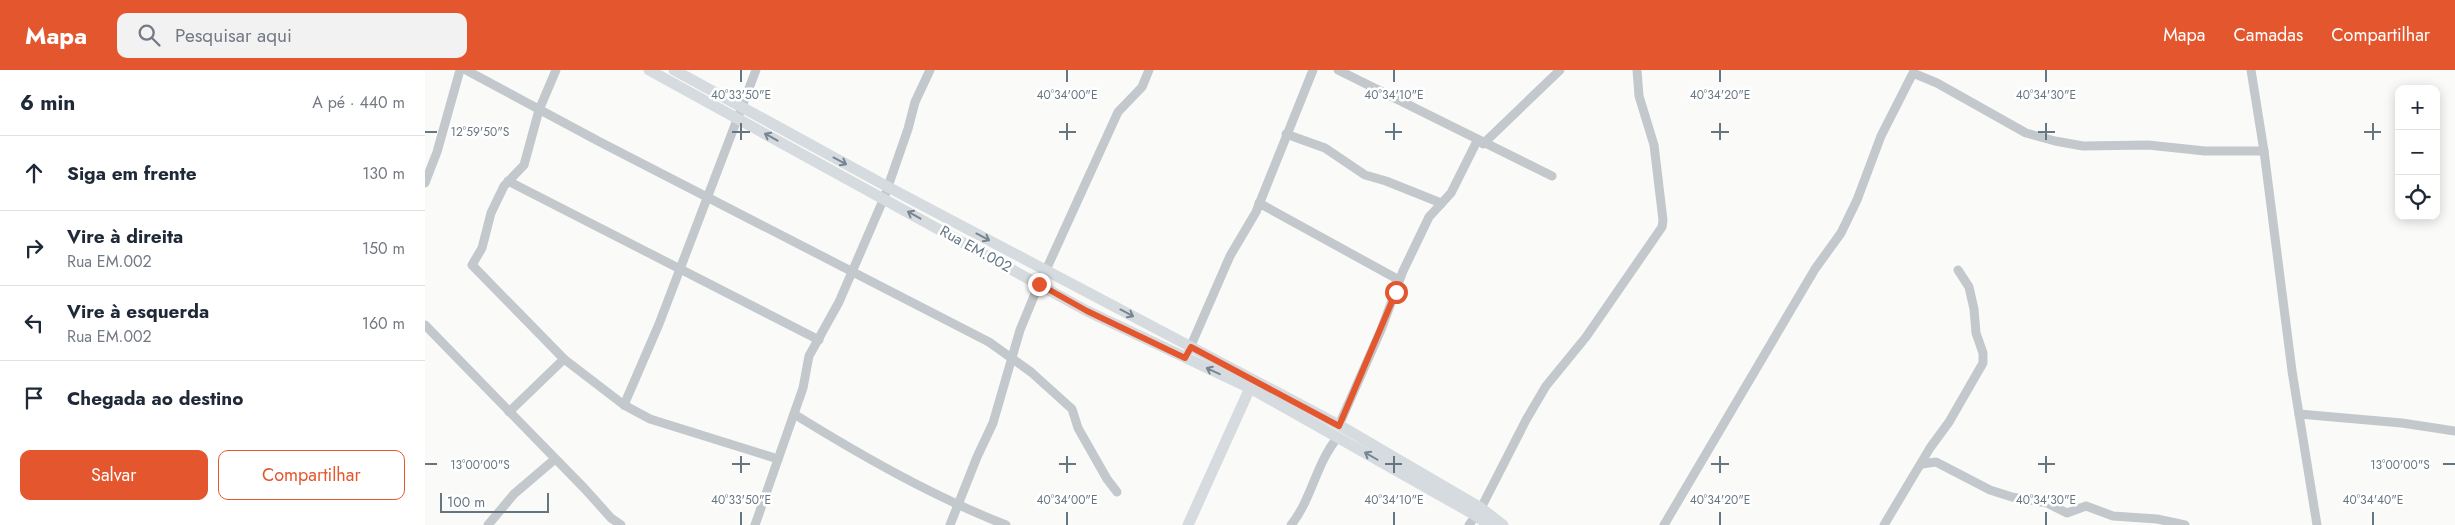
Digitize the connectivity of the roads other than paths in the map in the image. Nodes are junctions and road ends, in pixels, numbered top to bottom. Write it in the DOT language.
graph roads {
  1 [pos="461,70"];
  2 [pos="465,70"];
  3 [pos="556,70"];
  4 [pos="649,70"];
  5 [pos="674,70"];
  6 [pos="756,70"];
  7 [pos="930,70"];
  8 [pos="1149,70"];
  9 [pos="1313,70"];
  10 [pos="1338,70"];
  11 [pos="1560,70"];
  12 [pos="1637,70"];
  13 [pos="2251,70"];
  14 [pos="1913,72"];
  15 [pos="539,110"];
  16 [pos="740,113"];
  17 [pos="1286,134"];
  18 [pos="1480,142"];
  19 [pos="2264,151"];
  20 [pos="1552,176"];
  21 [pos="508,181"];
  22 [pos="425,183"];
  23 [pos="888,186"];
  24 [pos="708,197"];
  25 [pos="884,198"];
  26 [pos="1259,202"];
  27 [pos="1441,203"];
  28 [pos="680,269"];
  29 [pos="852,270"];
  30 [pos="1046,270"];
  31 [pos="1958,270"];
  32 [pos="1399,280"];
  33 [pos="1039,284"];
  34 [pos="425,325"];
  35 [pos="819,340"];
  36 [pos="1191,347"];
  37 [pos="1185,358"];
  38 [pos="564,359"];
  39 [pos="1012,359"];
  40 [pos="1250,388"];
  41 [pos="624,404"];
  42 [pos="509,412"];
  43 [pos="794,414"];
  44 [pos="2299,414"];
  45 [pos="1338,431"];
  46 [pos="2455,431"];
  47 [pos="778,458"];
  48 [pos="555,459"];
  49 [pos="1922,464"];
  50 [pos="1117,492"];
  51 [pos="960,506"];
  52 [pos="1478,512"];
  53 [pos="488,525"];
  54 [pos="621,525"];
  55 [pos="755,525"];
  56 [pos="951,525"];
  57 [pos="1007,525"];
  58 [pos="1188,525"];
  59 [pos="1291,525"];
  60 [pos="1469,525"];
  61 [pos="1489,525"];
  62 [pos="1503,525"];
  63 [pos="1664,525"];
  64 [pos="1884,525"];
  65 [pos="2185,525"];
  66 [pos="2317,525"];
  1 -- 22 [label="street"];
  2 -- 15 [label="street"];
  3 -- 15 [label="street"];
  4 -- 16 [label="street, Rua EM.002"];
  5 -- 16 [label="street, Rua EM.002"];
  6 -- 16 [label="street"];
  7 -- 23 [label="street"];
  8 -- 30 [label="street"];
  9 -- 17 [label="street"];
  10 -- 18 [label="street"];
  11 -- 18 [label="street"];
  12 -- 52 [label="street"];
  13 -- 19 [label="street"];
  14 -- 19 [label="street"];
  14 -- 63 [label="street"];
  15 -- 21 [label="street"];
  15 -- 24 [label="street"];
  16 -- 23 [label="street, Rua EM.002, one-way"];
  16 -- 24 [label="street"];
  25 -- 16 [label="street, Rua EM.002, one-way"];
  17 -- 26 [label="street"];
  17 -- 27 [label="street"];
  18 -- 20 [label="street"];
  18 -- 27 [label="street"];
  19 -- 44 [label="street"];
  21 -- 28 [label="street"];
  21 -- 38 [label="street"];
  23 -- 25 [label="street"];
  23 -- 30 [label="street, Rua EM.002, one-way"];
  24 -- 28 [label="street"];
  24 -- 29 [label="street"];
  25 -- 29 [label="street"];
  33 -- 25 [label="street, Rua EM.002, one-way"];
  26 -- 32 [label="street"];
  26 -- 36 [label="street"];
  27 -- 32 [label="street"];
  28 -- 35 [label="street"];
  28 -- 41 [label="street"];
  29 -- 35 [label="street"];
  29 -- 39 [label="street"];
  30 -- 36 [label="street, Rua EM.002, one-way"];
  31 -- 49 [label="street"];
  32 -- 45 [label="street"];
  33 -- 37 [label="street, Rua EM.002"];
  33 -- 39 [label="street"];
  34 -- 42 [label="street"];
  35 -- 43 [label="street"];
  36 -- 37 [label="street"];
  36 -- 45 [label="street, Rua EM.002"];
  40 -- 37 [label="street, Rua EM.002, one-way"];
  38 -- 41 [label="street"];
  38 -- 42 [label="street"];
  39 -- 50 [label="street"];
  39 -- 51 [label="street"];
  40 -- 45 [label="street, Rua EM.002"];
  40 -- 58 [label="street"];
  41 -- 47 [label="street"];
  42 -- 48 [label="street"];
  43 -- 47 [label="street"];
  43 -- 51 [label="street"];
  44 -- 46 [label="street"];
  44 -- 66 [label="street"];
  45 -- 52 [label="street, Rua EM.002"];
  45 -- 59 [label="street"];
  47 -- 55 [label="street"];
  48 -- 53 [label="street"];
  48 -- 54 [label="street"];
  49 -- 64 [label="street"];
  49 -- 65 [label="street"];
  51 -- 56 [label="street"];
  51 -- 57 [label="street"];
  52 -- 60 [label="street"];
  52 -- 61 [label="street, Rua EM.002"];
  52 -- 62 [label="street, Rua EM.002"];
}
